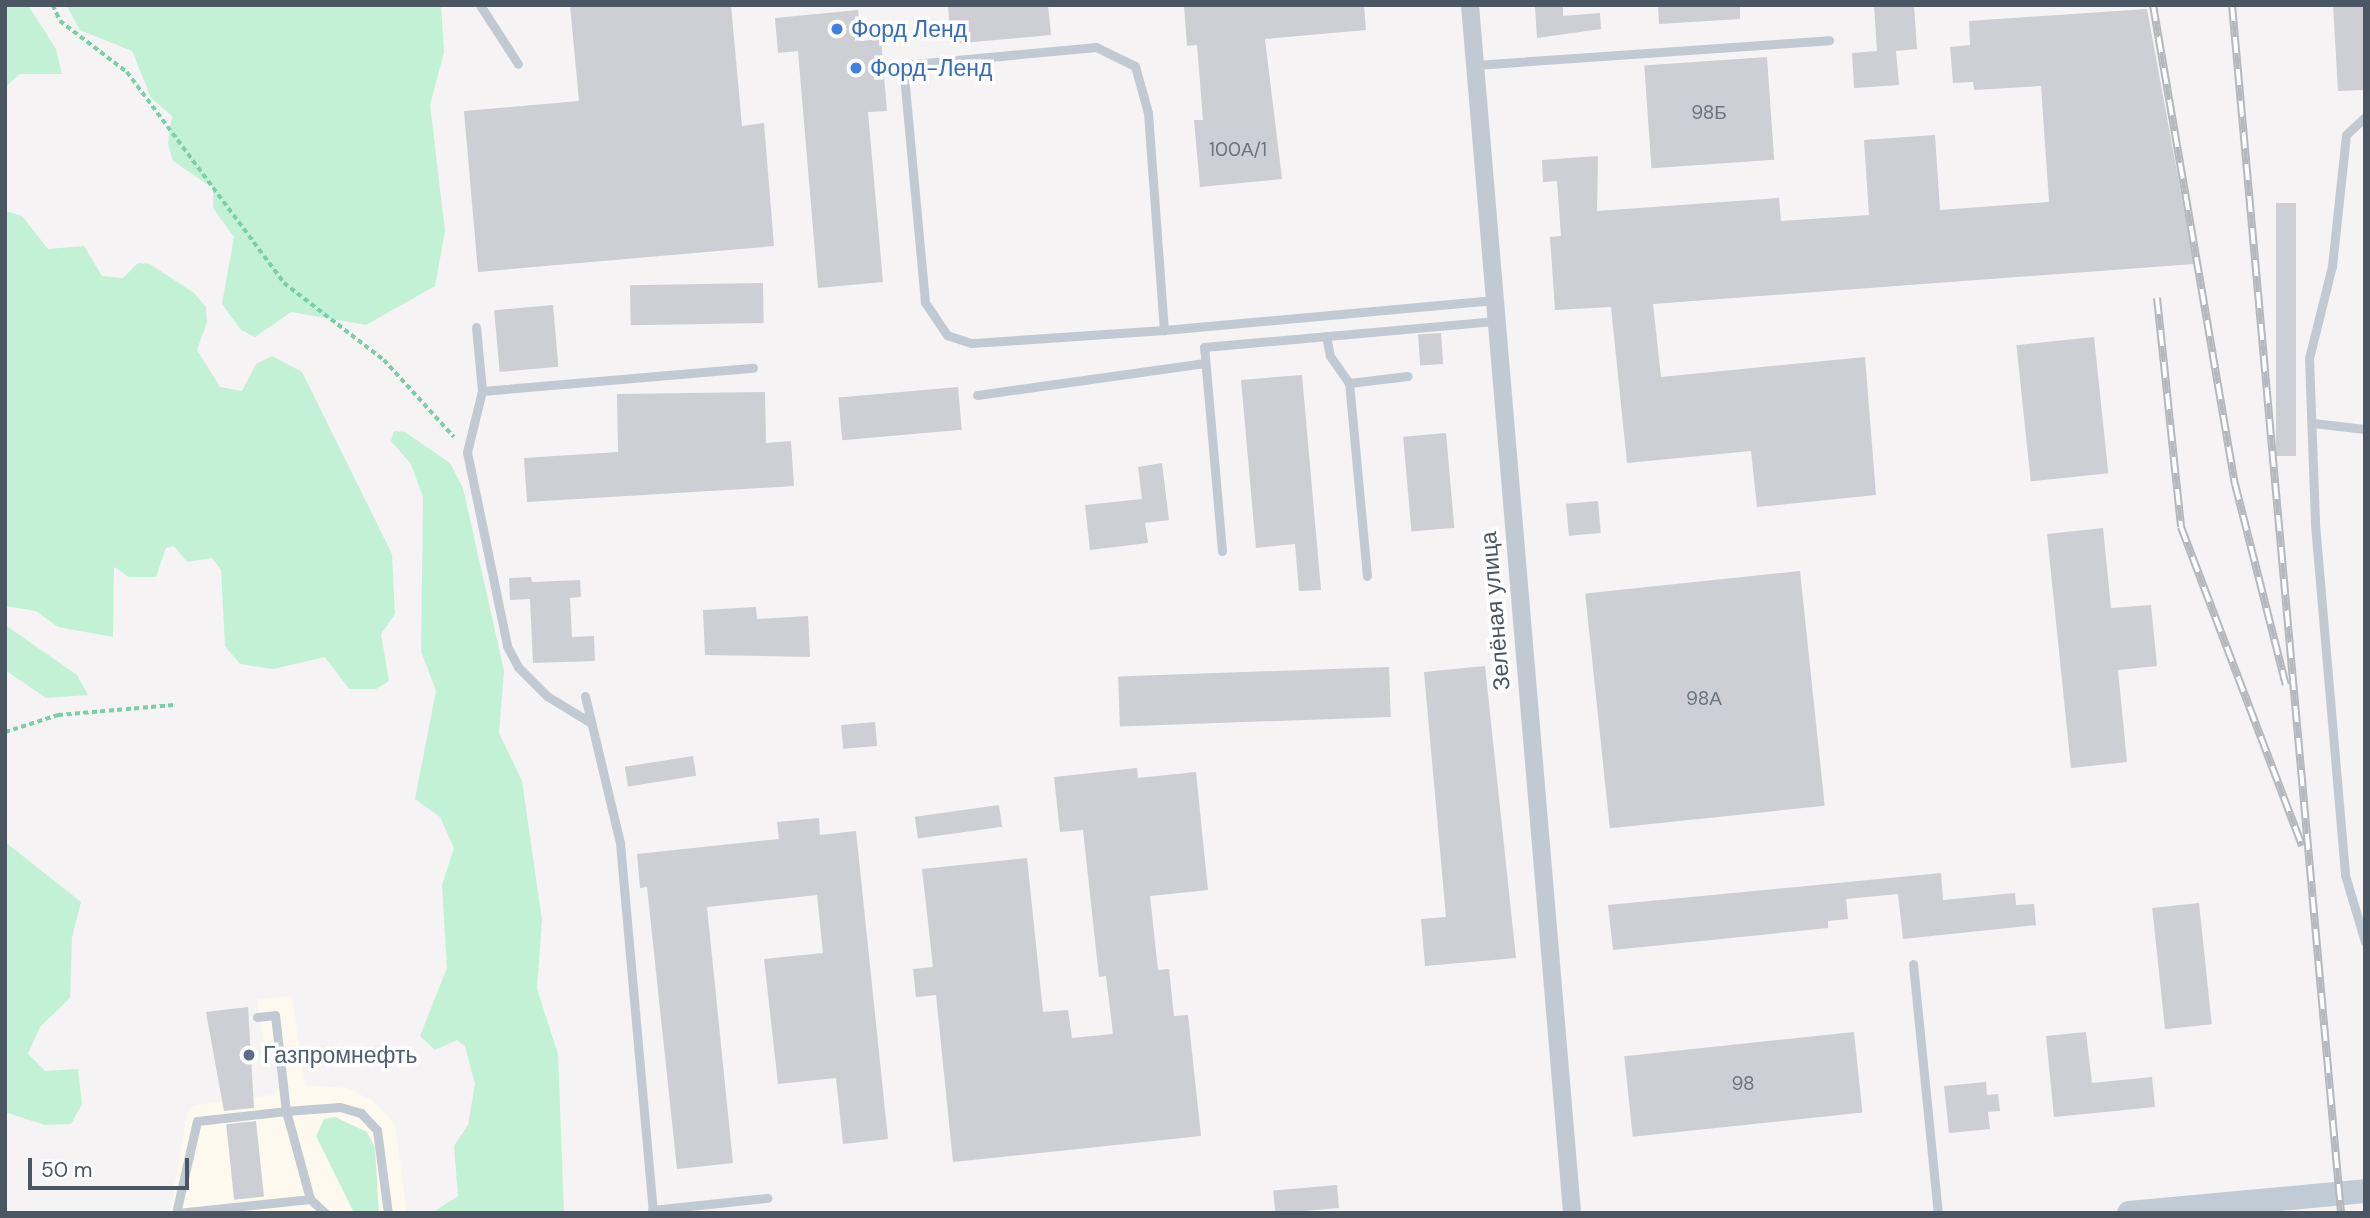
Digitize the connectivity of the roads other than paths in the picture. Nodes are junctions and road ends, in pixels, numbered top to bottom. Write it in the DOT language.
graph roads {
  1 [pos="480,5"];
  2 [pos="1470,5"];
  3 [pos="1829,40"];
  4 [pos="518,64"];
  5 [pos="1474,65"];
  6 [pos="2365,117"];
  7 [pos="1492,300"];
  8 [pos="1494,321"];
  9 [pos="476,327"];
  10 [pos="1164,330"];
  11 [pos="1326,335"];
  12 [pos="1205,363"];
  13 [pos="753,368"];
  14 [pos="1408,376"];
  15 [pos="1349,383"];
  16 [pos="482,391"];
  17 [pos="976,395"];
  18 [pos="2313,423"];
  19 [pos="2365,429"];
  20 [pos="1222,551"];
  21 [pos="1367,576"];
  22 [pos="584,696"];
  23 [pos="591,723"];
  24 [pos="2365,942"];
  25 [pos="1913,964"];
  26 [pos="257,1017"];
  27 [pos="286,1111"];
  28 [pos="2365,1191"];
  29 [pos="767,1198"];
  30 [pos="310,1199"];
  31 [pos="2247,1208"];
  32 [pos="177,1211"];
  33 [pos="653,1211"];
  34 [pos="325,1213"];
  35 [pos="388,1213"];
  36 [pos="1572,1213"];
  37 [pos="1938,1213"];
  38 [pos="2129,1213"];
  1 -- 4 [label="lane"];
  2 -- 5 [label="street, Зелёная улица"];
  3 -- 5 [label="lane"];
  5 -- 7 [label="street, Зелёная улица"];
  6 -- 18 [label="lane"];
  7 -- 8 [label="street, Зелёная улица"];
  7 -- 10 [label="lane"];
  8 -- 11 [label="lane"];
  8 -- 36 [label="street, Зелёная улица"];
  9 -- 16 [label="lane"];
  10 -- 10 [label="lane"];
  11 -- 12 [label="lane"];
  11 -- 15 [label="lane"];
  12 -- 17 [label="lane"];
  12 -- 20 [label="lane"];
  13 -- 16 [label="lane"];
  14 -- 15 [label="lane"];
  15 -- 21 [label="lane"];
  16 -- 23 [label="lane"];
  18 -- 19 [label="lane"];
  18 -- 24 [label="lane"];
  22 -- 23 [label="lane"];
  23 -- 33 [label="lane"];
  25 -- 37 [label="lane"];
  26 -- 27 [label="lane"];
  27 -- 30 [label="lane"];
  27 -- 32 [label="lane"];
  27 -- 35 [label="lane"];
  28 -- 31 [label="main road"];
  29 -- 33 [label="lane"];
  30 -- 32 [label="lane"];
  30 -- 34 [label="lane"];
  31 -- 38 [label="main road"];
}
